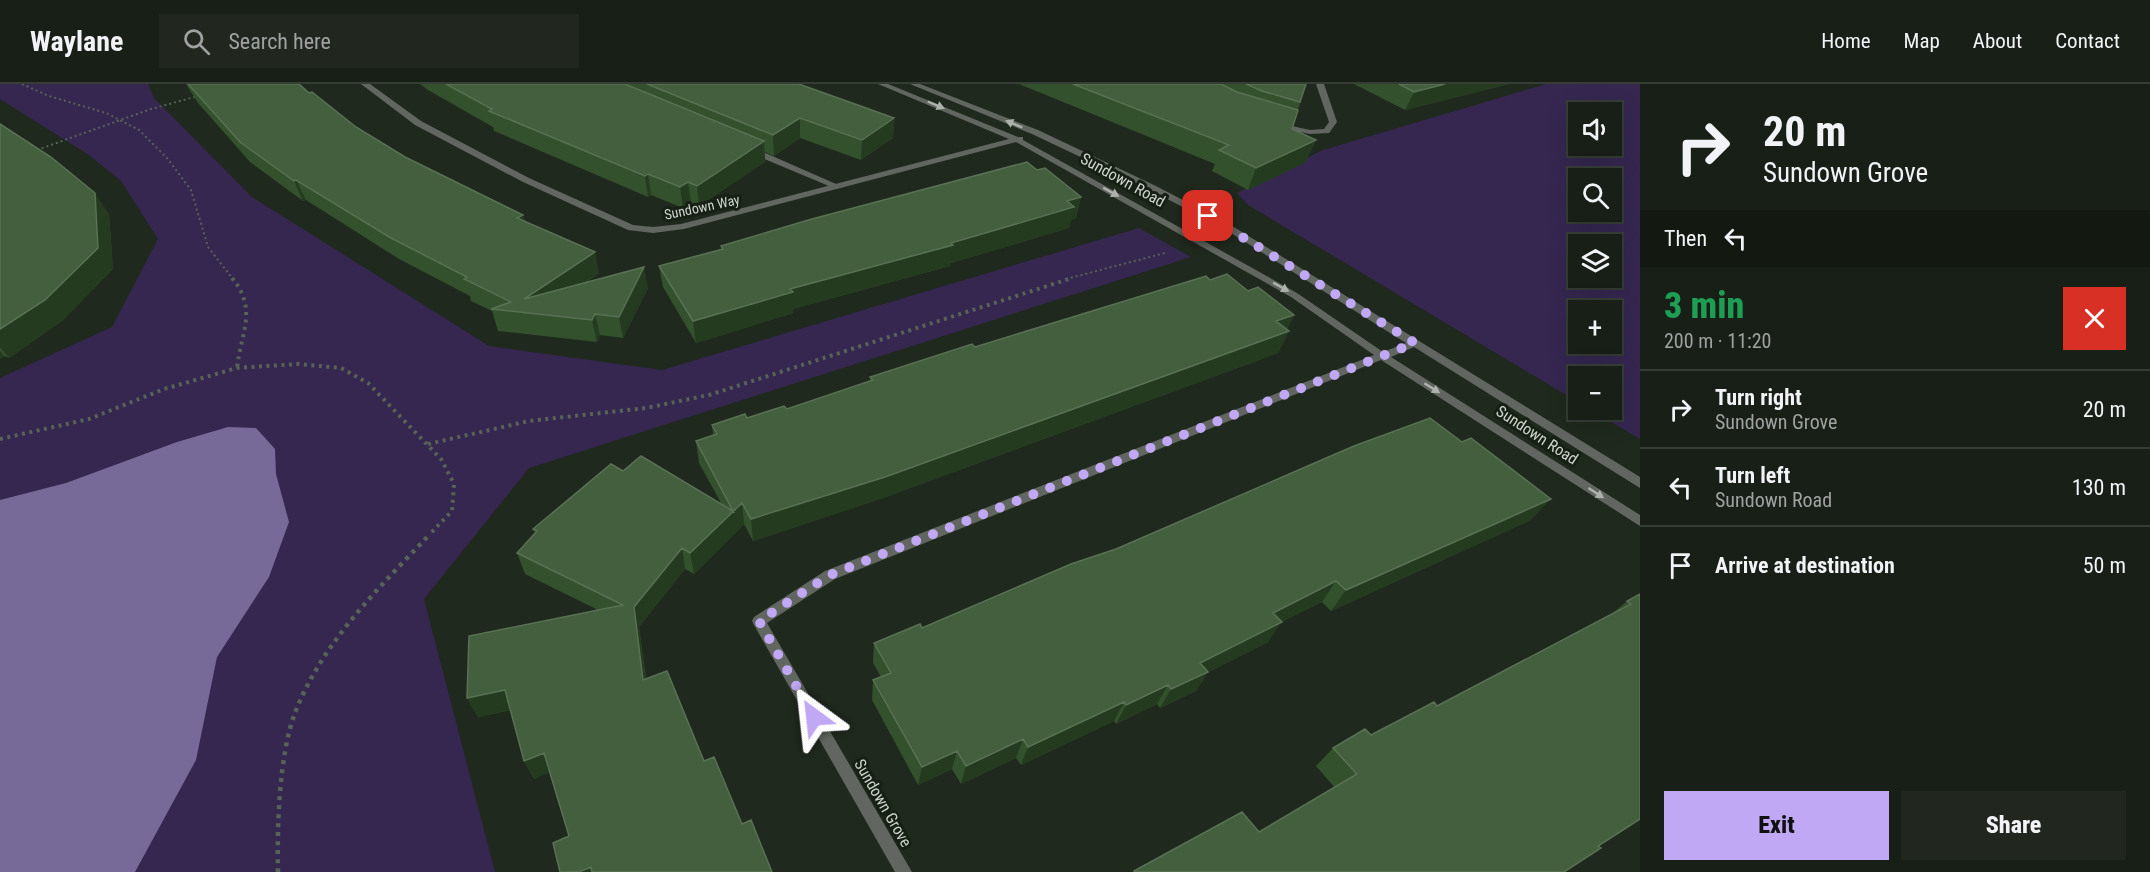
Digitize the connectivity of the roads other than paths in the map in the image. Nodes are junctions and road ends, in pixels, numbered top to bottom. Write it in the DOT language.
graph roads {
  1 [pos="365,84"];
  2 [pos="882,84"];
  3 [pos="914,84"];
  4 [pos="1320,84"];
  5 [pos="1274,123"];
  6 [pos="1035,132"];
  7 [pos="1018,140"];
  8 [pos="743,147"];
  9 [pos="838,187"];
  10 [pos="1415,343"];
  11 [pos="1382,356"];
  12 [pos="1640,483"];
  13 [pos="1640,520"];
  14 [pos="903,872"];
  1 -- 9 [label="street, Sundown Way"];
  2 -- 7 [label="street, Sundown Road, one-way"];
  6 -- 3 [label="street, Sundown Road, one-way"];
  4 -- 5 [label="street"];
  6 -- 7 [label="street, Sundown Way"];
  6 -- 10 [label="street, Sundown Road"];
  7 -- 9 [label="street, Sundown Way"];
  7 -- 11 [label="street, Sundown Road, one-way"];
  8 -- 9 [label="street"];
  10 -- 11 [label="street, Sundown Grove"];
  10 -- 12 [label="street, Sundown Road"];
  11 -- 13 [label="street, Sundown Road, one-way"];
  11 -- 14 [label="street, Sundown Grove"];
}
